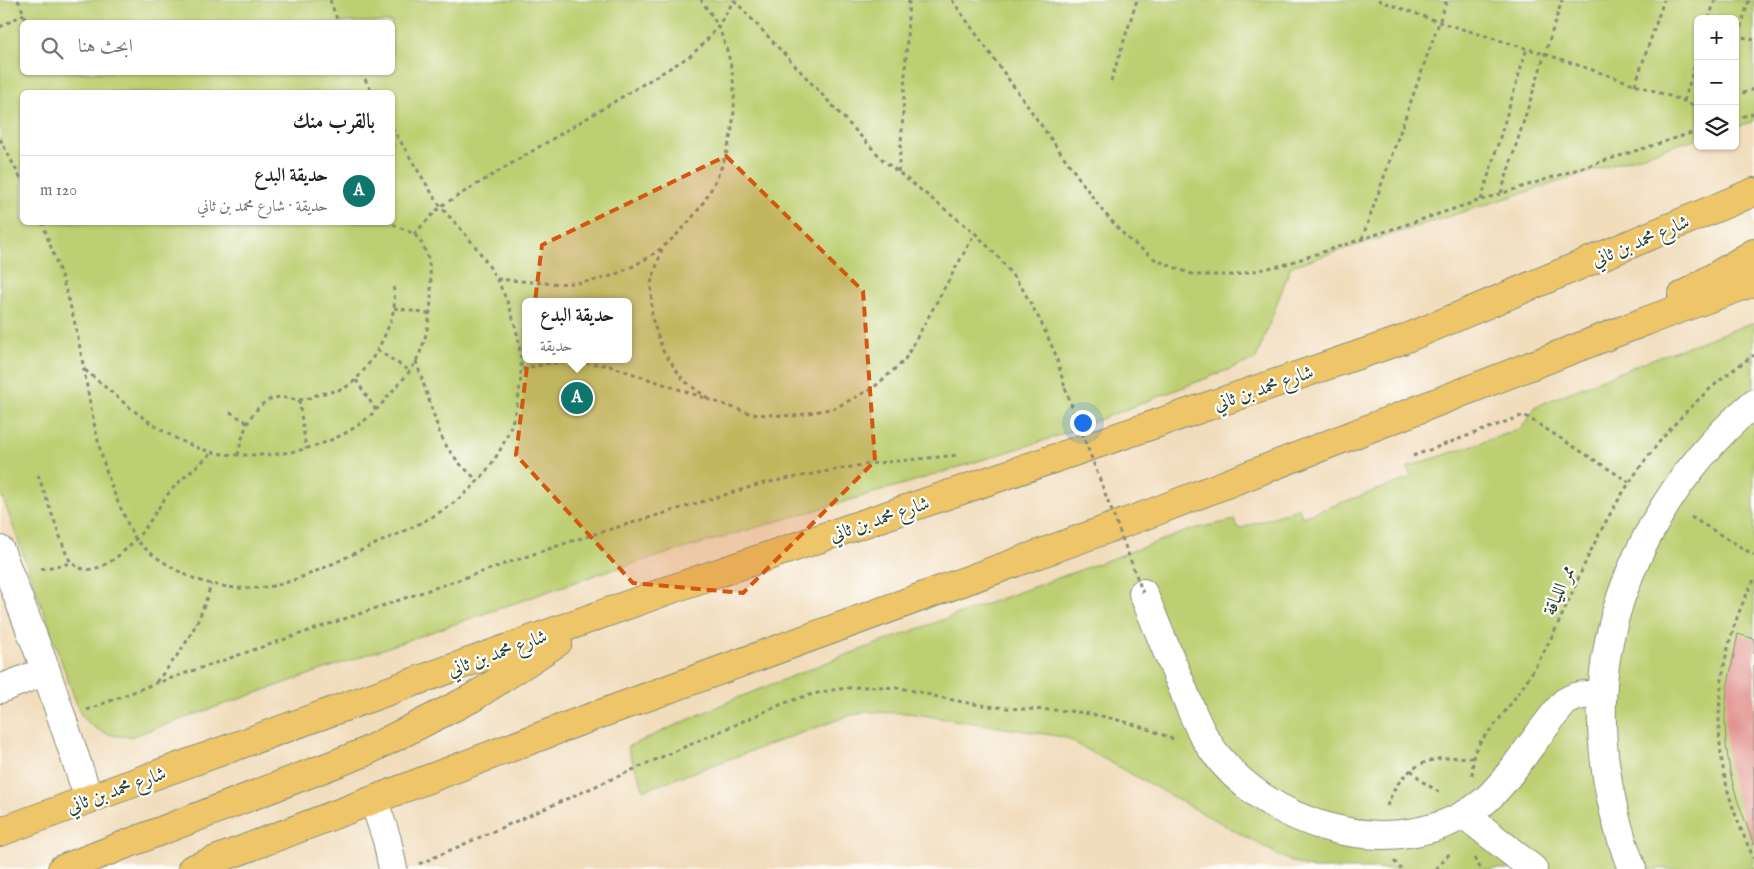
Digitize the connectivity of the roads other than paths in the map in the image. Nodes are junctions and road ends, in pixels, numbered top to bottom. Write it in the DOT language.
graph roads {
  1 [pos="1754,192"];
  2 [pos="1754,253"];
  3 [pos="1754,282"];
  4 [pos="1646,321"];
  5 [pos="1754,403"];
  6 [pos="0,550"];
  7 [pos="1143,593"];
  8 [pos="601,615"];
  9 [pos="46,671"];
  10 [pos="0,689"];
  11 [pos="1602,697"];
  12 [pos="89,798"];
  13 [pos="374,801"];
  14 [pos="1465,809"];
  15 [pos="0,832"];
  16 [pos="404,867"];
  17 [pos="62,869"];
  18 [pos="192,869"];
  19 [pos="1533,869"];
  20 [pos="1632,869"];
  1 -- 8 [label="main road, شارع محمد بن ثاني"];
  2 -- 4 [label="main road"];
  3 -- 4 [label="main road"];
  4 -- 13 [label="main road"];
  5 -- 11 [label="street"];
  6 -- 9 [label="street"];
  7 -- 14 [label="street"];
  8 -- 12 [label="main road, شارع محمد بن ثاني"];
  8 -- 17 [label="main road"];
  9 -- 10 [label="street"];
  9 -- 12 [label="street"];
  11 -- 14 [label="street"];
  11 -- 20 [label="street"];
  12 -- 15 [label="main road, شارع محمد بن ثاني"];
  13 -- 16 [label="street"];
  13 -- 18 [label="main road"];
  14 -- 19 [label="street"];
}
